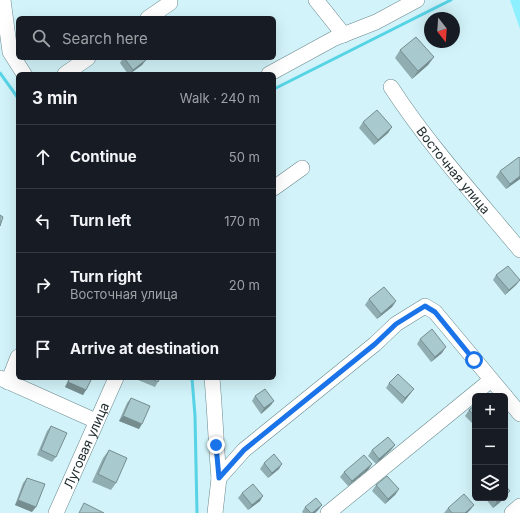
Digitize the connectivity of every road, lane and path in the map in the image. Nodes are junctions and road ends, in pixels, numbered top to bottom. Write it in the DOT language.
graph roads {
  1 [pos="3,0"];
  2 [pos="316,0"];
  3 [pos="417,0"];
  4 [pos="170,3"];
  5 [pos="151,16"];
  6 [pos="344,35"];
  7 [pos="85,60"];
  8 [pos="23,72"];
  9 [pos="68,72"];
  10 [pos="273,72"];
  11 [pos="391,86"];
  12 [pos="302,168"];
  13 [pos="276,187"];
  14 [pos="520,250"];
  15 [pos="16,360"];
  16 [pos="4,380"];
  17 [pos="115,380"];
  18 [pos="212,380"];
  19 [pos="491,380"];
  20 [pos="502,393"];
  21 [pos="508,400"];
  22 [pos="520,414"];
  23 [pos="96,421"];
  24 [pos="219,478"];
  25 [pos="520,506"];
  26 [pos="56,513"];
  27 [pos="215,513"];
  28 [pos="328,513"];
  29 [pos="512,513"];
  1 -- 8 [label="street"];
  2 -- 6 [label="street"];
  3 -- 6 [label="street"];
  4 -- 5 [label="street"];
  6 -- 10 [label="street"];
  7 -- 9 [label="street"];
  11 -- 14 [label="street, Восточная улица"];
  12 -- 13 [label="street"];
  15 -- 16 [label="street"];
  16 -- 23 [label="street"];
  17 -- 23 [label="street, Луговая улица"];
  18 -- 24 [label="street"];
  19 -- 20 [label="street"];
  19 -- 24 [label="street"];
  19 -- 28 [label="street"];
  21 -- 22 [label="street"];
  23 -- 26 [label="street, Луговая улица"];
  24 -- 27 [label="street"];
  25 -- 29 [label="street"];
}
